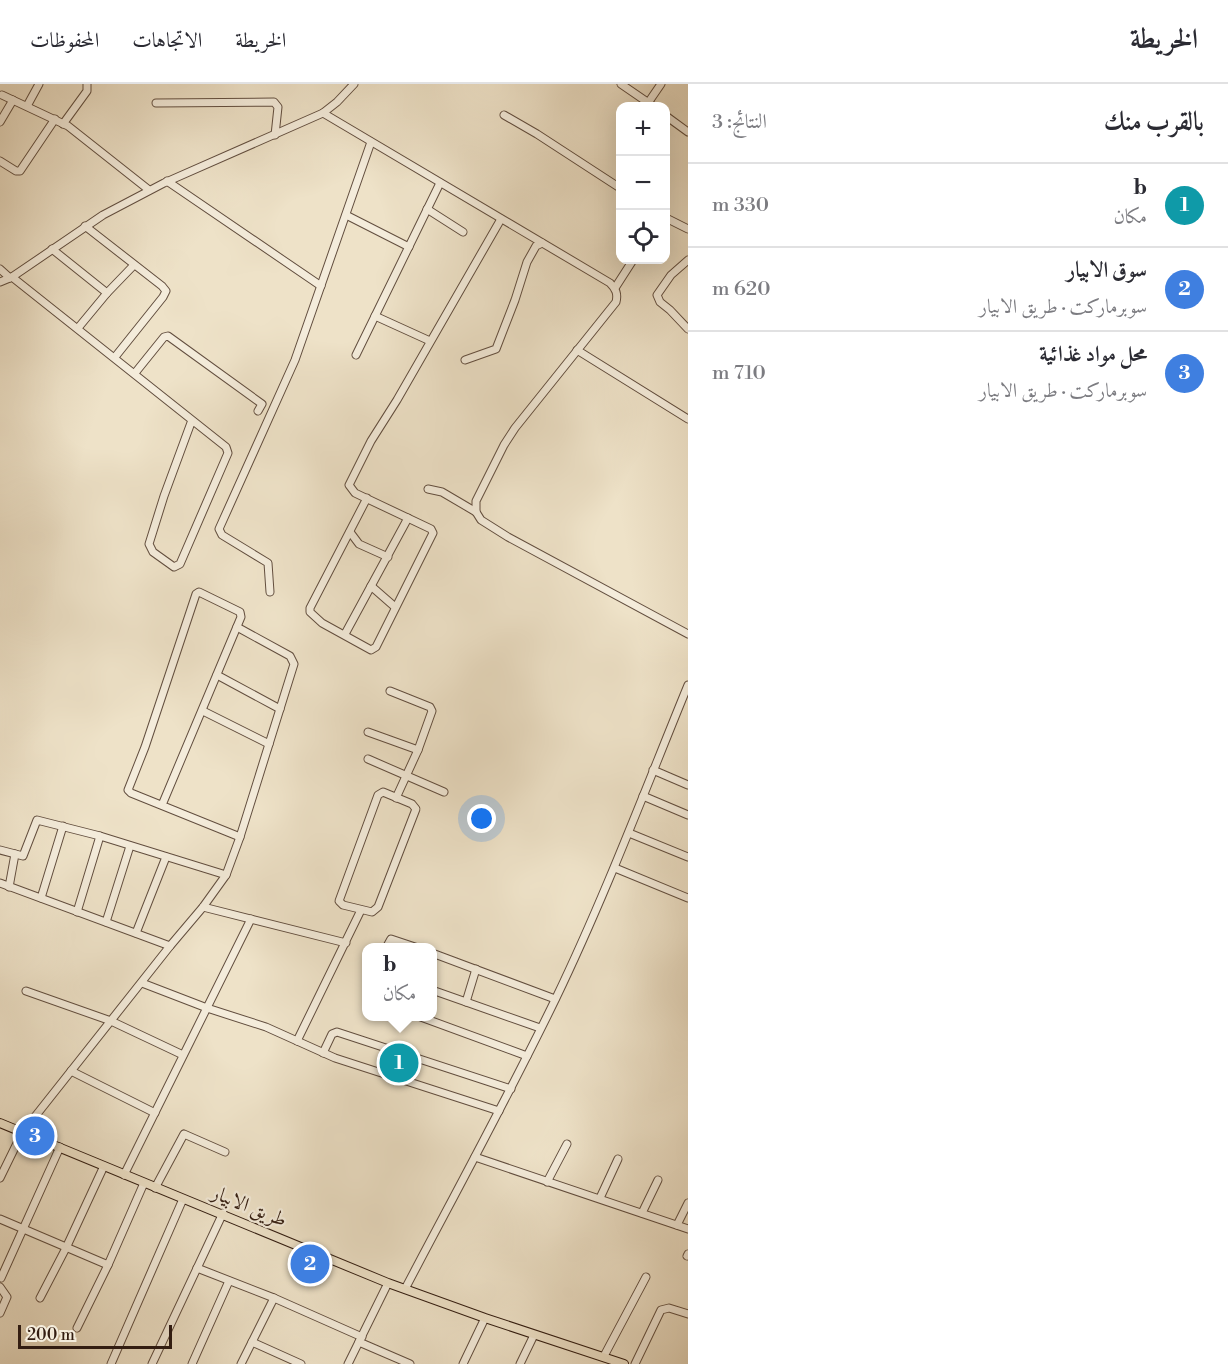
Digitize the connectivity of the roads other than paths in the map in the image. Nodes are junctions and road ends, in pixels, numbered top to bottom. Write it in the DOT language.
graph roads {
  1 [pos="39,84"];
  2 [pos="87,84"];
  3 [pos="354,84"];
  4 [pos="621,84"];
  5 [pos="661,84"];
  6 [pos="2,95"];
  7 [pos="13,100"];
  8 [pos="647,102"];
  9 [pos="652,102"];
  10 [pos="156,103"];
  11 [pos="27,106"];
  12 [pos="323,113"];
  13 [pos="504,115"];
  14 [pos="54,119"];
  15 [pos="670,119"];
  16 [pos="0,122"];
  17 [pos="688,122"];
  18 [pos="63,124"];
  19 [pos="685,130"];
  20 [pos="275,135"];
  21 [pos="371,142"];
  22 [pos="0,161"];
  23 [pos="167,182"];
  24 [pos="440,183"];
  25 [pos="616,185"];
  26 [pos="149,190"];
  27 [pos="427,210"];
  28 [pos="345,214"];
  29 [pos="501,219"];
  30 [pos="670,220"];
  31 [pos="85,226"];
  32 [pos="688,229"];
  33 [pos="463,232"];
  34 [pos="542,243"];
  35 [pos="409,247"];
  36 [pos="52,249"];
  37 [pos="688,260"];
  38 [pos="630,264"];
  39 [pos="134,265"];
  40 [pos="0,268"];
  41 [pos="11,277"];
  42 [pos="0,282"];
  43 [pos="321,286"];
  44 [pos="615,288"];
  45 [pos="107,293"];
  46 [pos="375,316"];
  47 [pos="78,328"];
  48 [pos="688,329"];
  49 [pos="430,341"];
  50 [pos="578,351"];
  51 [pos="356,355"];
  52 [pos="115,357"];
  53 [pos="465,360"];
  54 [pos="135,373"];
  55 [pos="258,411"];
  56 [pos="192,420"];
  57 [pos="688,420"];
  58 [pos="428,489"];
  59 [pos="367,498"];
  60 [pos="476,512"];
  61 [pos="408,518"];
  62 [pos="350,532"];
  63 [pos="388,556"];
  64 [pos="372,586"];
  65 [pos="270,592"];
  66 [pos="395,607"];
  67 [pos="237,627"];
  68 [pos="345,634"];
  69 [pos="688,634"];
  70 [pos="217,675"];
  71 [pos="688,685"];
  72 [pos="390,691"];
  73 [pos="280,709"];
  74 [pos="203,711"];
  75 [pos="368,732"];
  76 [pos="269,744"];
  77 [pos="418,750"];
  78 [pos="368,759"];
  79 [pos="653,770"];
  80 [pos="406,775"];
  81 [pos="688,785"];
  82 [pos="444,792"];
  83 [pos="643,796"];
  84 [pos="396,798"];
  85 [pos="162,805"];
  86 [pos="688,815"];
  87 [pos="63,826"];
  88 [pos="629,833"];
  89 [pos="100,836"];
  90 [pos="240,837"];
  91 [pos="130,846"];
  92 [pos="0,850"];
  93 [pos="15,854"];
  94 [pos="166,857"];
  95 [pos="688,857"];
  96 [pos="615,868"];
  97 [pos="226,875"];
  98 [pos="0,883"];
  99 [pos="9,887"];
  100 [pos="41,898"];
  101 [pos="688,898"];
  102 [pos="203,907"];
  103 [pos="361,910"];
  104 [pos="77,912"];
  105 [pos="251,919"];
  106 [pos="106,922"];
  107 [pos="136,933"];
  108 [pos="346,943"];
  109 [pos="389,943"];
  110 [pos="404,943"];
  111 [pos="170,946"];
  112 [pos="437,955"];
  113 [pos="476,969"];
  114 [pos="142,983"];
  115 [pos="26,991"];
  116 [pos="437,992"];
  117 [pos="555,999"];
  118 [pos="466,1002"];
  119 [pos="207,1008"];
  120 [pos="429,1021"];
  121 [pos="111,1022"];
  122 [pos="540,1028"];
  123 [pos="297,1041"];
  124 [pos="323,1053"];
  125 [pos="183,1055"];
  126 [pos="527,1056"];
  127 [pos="71,1071"];
  128 [pos="511,1089"];
  129 [pos="499,1111"];
  130 [pos="155,1113"];
  131 [pos="0,1123"];
  132 [pos="22,1133"];
  133 [pos="567,1144"];
  134 [pos="60,1147"];
  135 [pos="225,1152"];
  136 [pos="475,1157"];
  137 [pos="618,1159"];
  138 [pos="104,1166"];
  139 [pos="124,1175"];
  140 [pos="0,1178"];
  141 [pos="658,1180"];
  142 [pos="547,1182"];
  143 [pos="144,1183"];
  144 [pos="155,1188"];
  145 [pos="600,1198"];
  146 [pos="183,1199"];
  147 [pos="688,1203"];
  148 [pos="223,1213"];
  149 [pos="642,1213"];
  150 [pos="0,1219"];
  151 [pos="677,1225"];
  152 [pos="22,1228"];
  153 [pos="688,1229"];
  154 [pos="66,1248"];
  155 [pos="108,1265"];
  156 [pos="197,1268"];
  157 [pos="646,1276"];
  158 [pos="1,1278"];
  159 [pos="229,1281"];
  160 [pos="388,1283"];
  161 [pos="0,1287"];
  162 [pos="405,1288"];
  163 [pos="40,1298"];
  164 [pos="274,1298"];
  165 [pos="0,1312"];
  166 [pos="688,1314"];
  167 [pos="485,1318"];
  168 [pos="78,1328"];
  169 [pos="534,1335"];
  170 [pos="361,1340"];
  171 [pos="252,1342"];
  172 [pos="604,1356"];
  173 [pos="111,1364"];
  174 [pos="152,1364"];
  175 [pos="192,1364"];
  176 [pos="241,1364"];
  177 [pos="301,1364"];
  178 [pos="348,1364"];
  179 [pos="410,1364"];
  180 [pos="463,1364"];
  181 [pos="520,1364"];
  182 [pos="624,1364"];
  183 [pos="635,1364"];
  1 -- 11 [label="street"];
  2 -- 18 [label="street"];
  3 -- 12 [label="street"];
  4 -- 8 [label="street"];
  5 -- 9 [label="street"];
  6 -- 7 [label="street"];
  7 -- 11 [label="street"];
  7 -- 16 [label="street"];
  10 -- 20 [label="street"];
  11 -- 14 [label="street"];
  12 -- 20 [label="street"];
  12 -- 21 [label="street"];
  13 -- 25 [label="street"];
  14 -- 18 [label="street"];
  14 -- 22 [label="street"];
  15 -- 19 [label="street"];
  17 -- 19 [label="street"];
  18 -- 26 [label="street"];
  20 -- 23 [label="street"];
  21 -- 24 [label="street"];
  21 -- 28 [label="street"];
  23 -- 26 [label="street"];
  23 -- 43 [label="street"];
  24 -- 27 [label="street"];
  24 -- 29 [label="street"];
  26 -- 31 [label="street"];
  27 -- 33 [label="street"];
  27 -- 35 [label="street"];
  28 -- 35 [label="street"];
  28 -- 43 [label="street"];
  29 -- 34 [label="street"];
  29 -- 49 [label="street"];
  30 -- 32 [label="street"];
  31 -- 36 [label="street"];
  31 -- 39 [label="street"];
  34 -- 44 [label="street"];
  34 -- 53 [label="street"];
  35 -- 46 [label="street"];
  36 -- 41 [label="street"];
  36 -- 45 [label="street"];
  37 -- 48 [label="street"];
  38 -- 44 [label="street"];
  39 -- 45 [label="street"];
  39 -- 52 [label="street"];
  40 -- 41 [label="street"];
  41 -- 42 [label="street"];
  41 -- 47 [label="street"];
  43 -- 65 [label="street"];
  44 -- 50 [label="street"];
  45 -- 47 [label="street"];
  46 -- 49 [label="street"];
  46 -- 51 [label="street"];
  47 -- 52 [label="street"];
  49 -- 59 [label="street"];
  50 -- 57 [label="street"];
  50 -- 60 [label="street"];
  52 -- 54 [label="street"];
  54 -- 55 [label="street"];
  54 -- 56 [label="street"];
  56 -- 56 [label="street"];
  58 -- 60 [label="street"];
  59 -- 61 [label="street"];
  59 -- 62 [label="street"];
  60 -- 69 [label="street"];
  61 -- 63 [label="street"];
  61 -- 66 [label="street"];
  62 -- 63 [label="street"];
  62 -- 68 [label="street"];
  63 -- 64 [label="street"];
  64 -- 66 [label="street"];
  64 -- 68 [label="street"];
  66 -- 68 [label="street"];
  67 -- 70 [label="street"];
  67 -- 73 [label="street"];
  67 -- 85 [label="street"];
  70 -- 73 [label="street"];
  70 -- 74 [label="street"];
  71 -- 79 [label="street"];
  72 -- 77 [label="street"];
  73 -- 76 [label="street"];
  74 -- 76 [label="street"];
  74 -- 85 [label="street"];
  75 -- 77 [label="street"];
  76 -- 90 [label="street"];
  77 -- 80 [label="street"];
  78 -- 80 [label="street"];
  79 -- 81 [label="street"];
  79 -- 83 [label="street"];
  80 -- 82 [label="street"];
  80 -- 84 [label="street"];
  83 -- 86 [label="street"];
  83 -- 88 [label="street"];
  84 -- 103 [label="street"];
  84 -- 103 [label="street"];
  85 -- 90 [label="street"];
  87 -- 89 [label="street"];
  87 -- 93 [label="street"];
  87 -- 100 [label="street"];
  88 -- 95 [label="street"];
  88 -- 96 [label="street"];
  89 -- 91 [label="street"];
  89 -- 104 [label="street"];
  90 -- 97 [label="street"];
  91 -- 94 [label="street"];
  91 -- 106 [label="street"];
  92 -- 93 [label="street"];
  93 -- 99 [label="street"];
  94 -- 97 [label="street"];
  94 -- 107 [label="street"];
  96 -- 101 [label="street"];
  96 -- 117 [label="street"];
  97 -- 102 [label="street"];
  98 -- 99 [label="street"];
  99 -- 100 [label="street"];
  100 -- 104 [label="street"];
  102 -- 105 [label="street"];
  102 -- 111 [label="street"];
  103 -- 108 [label="street"];
  104 -- 106 [label="street"];
  105 -- 108 [label="street"];
  105 -- 119 [label="street"];
  106 -- 107 [label="street"];
  107 -- 111 [label="street"];
  108 -- 123 [label="street"];
  109 -- 110 [label="street"];
  111 -- 114 [label="street"];
  112 -- 113 [label="street"];
  113 -- 117 [label="street"];
  113 -- 118 [label="street"];
  114 -- 119 [label="street"];
  114 -- 121 [label="street"];
  115 -- 121 [label="street"];
  116 -- 118 [label="street"];
  117 -- 122 [label="street"];
  118 -- 122 [label="street"];
  119 -- 123 [label="street"];
  119 -- 125 [label="street"];
  120 -- 126 [label="street"];
  121 -- 125 [label="street"];
  121 -- 127 [label="street"];
  122 -- 126 [label="street"];
  123 -- 124 [label="street"];
  124 -- 128 [label="street"];
  124 -- 129 [label="street"];
  125 -- 130 [label="street"];
  126 -- 128 [label="street"];
  127 -- 130 [label="street"];
  127 -- 132 [label="street"];
  128 -- 129 [label="street"];
  129 -- 136 [label="street"];
  130 -- 139 [label="street"];
  131 -- 132 [label="main road, طريق الابيار"];
  132 -- 134 [label="main road, طريق الابيار"];
  132 -- 140 [label="street"];
  133 -- 142 [label="street"];
  134 -- 138 [label="main road, طريق الابيار"];
  134 -- 152 [label="street"];
  135 -- 144 [label="street"];
  136 -- 142 [label="street"];
  136 -- 162 [label="street"];
  137 -- 145 [label="street"];
  138 -- 139 [label="main road, طريق الابيار"];
  138 -- 154 [label="street"];
  139 -- 143 [label="main road, طريق الابيار"];
  141 -- 149 [label="street"];
  142 -- 145 [label="street"];
  143 -- 144 [label="main road, طريق الابيار"];
  143 -- 155 [label="street"];
  144 -- 146 [label="main road, طريق الابيار"];
  145 -- 149 [label="street"];
  146 -- 148 [label="main road, طريق الابيار"];
  146 -- 173 [label="street"];
  147 -- 151 [label="street"];
  148 -- 156 [label="street"];
  148 -- 160 [label="main road, طريق الابيار"];
  149 -- 151 [label="street"];
  150 -- 152 [label="street"];
  151 -- 153 [label="street"];
  152 -- 154 [label="street"];
  152 -- 158 [label="street"];
  154 -- 155 [label="street"];
  154 -- 163 [label="street"];
  155 -- 168 [label="street"];
  156 -- 159 [label="street"];
  156 -- 174 [label="street"];
  157 -- 172 [label="street"];
  159 -- 164 [label="street"];
  159 -- 175 [label="street"];
  160 -- 162 [label="main road, طريق الابيار"];
  160 -- 170 [label="street"];
  161 -- 165 [label="street"];
  162 -- 167 [label="main road, طريق الابيار"];
  164 -- 170 [label="street"];
  164 -- 171 [label="street"];
  166 -- 183 [label="street"];
  167 -- 169 [label="main road, طريق الابيار"];
  167 -- 180 [label="street"];
  169 -- 172 [label="main road, طريق الابيار"];
  169 -- 181 [label="street"];
  170 -- 178 [label="street"];
  170 -- 179 [label="street"];
  171 -- 176 [label="street"];
  171 -- 177 [label="street"];
  172 -- 182 [label="main road, طريق الابيار"];
}
